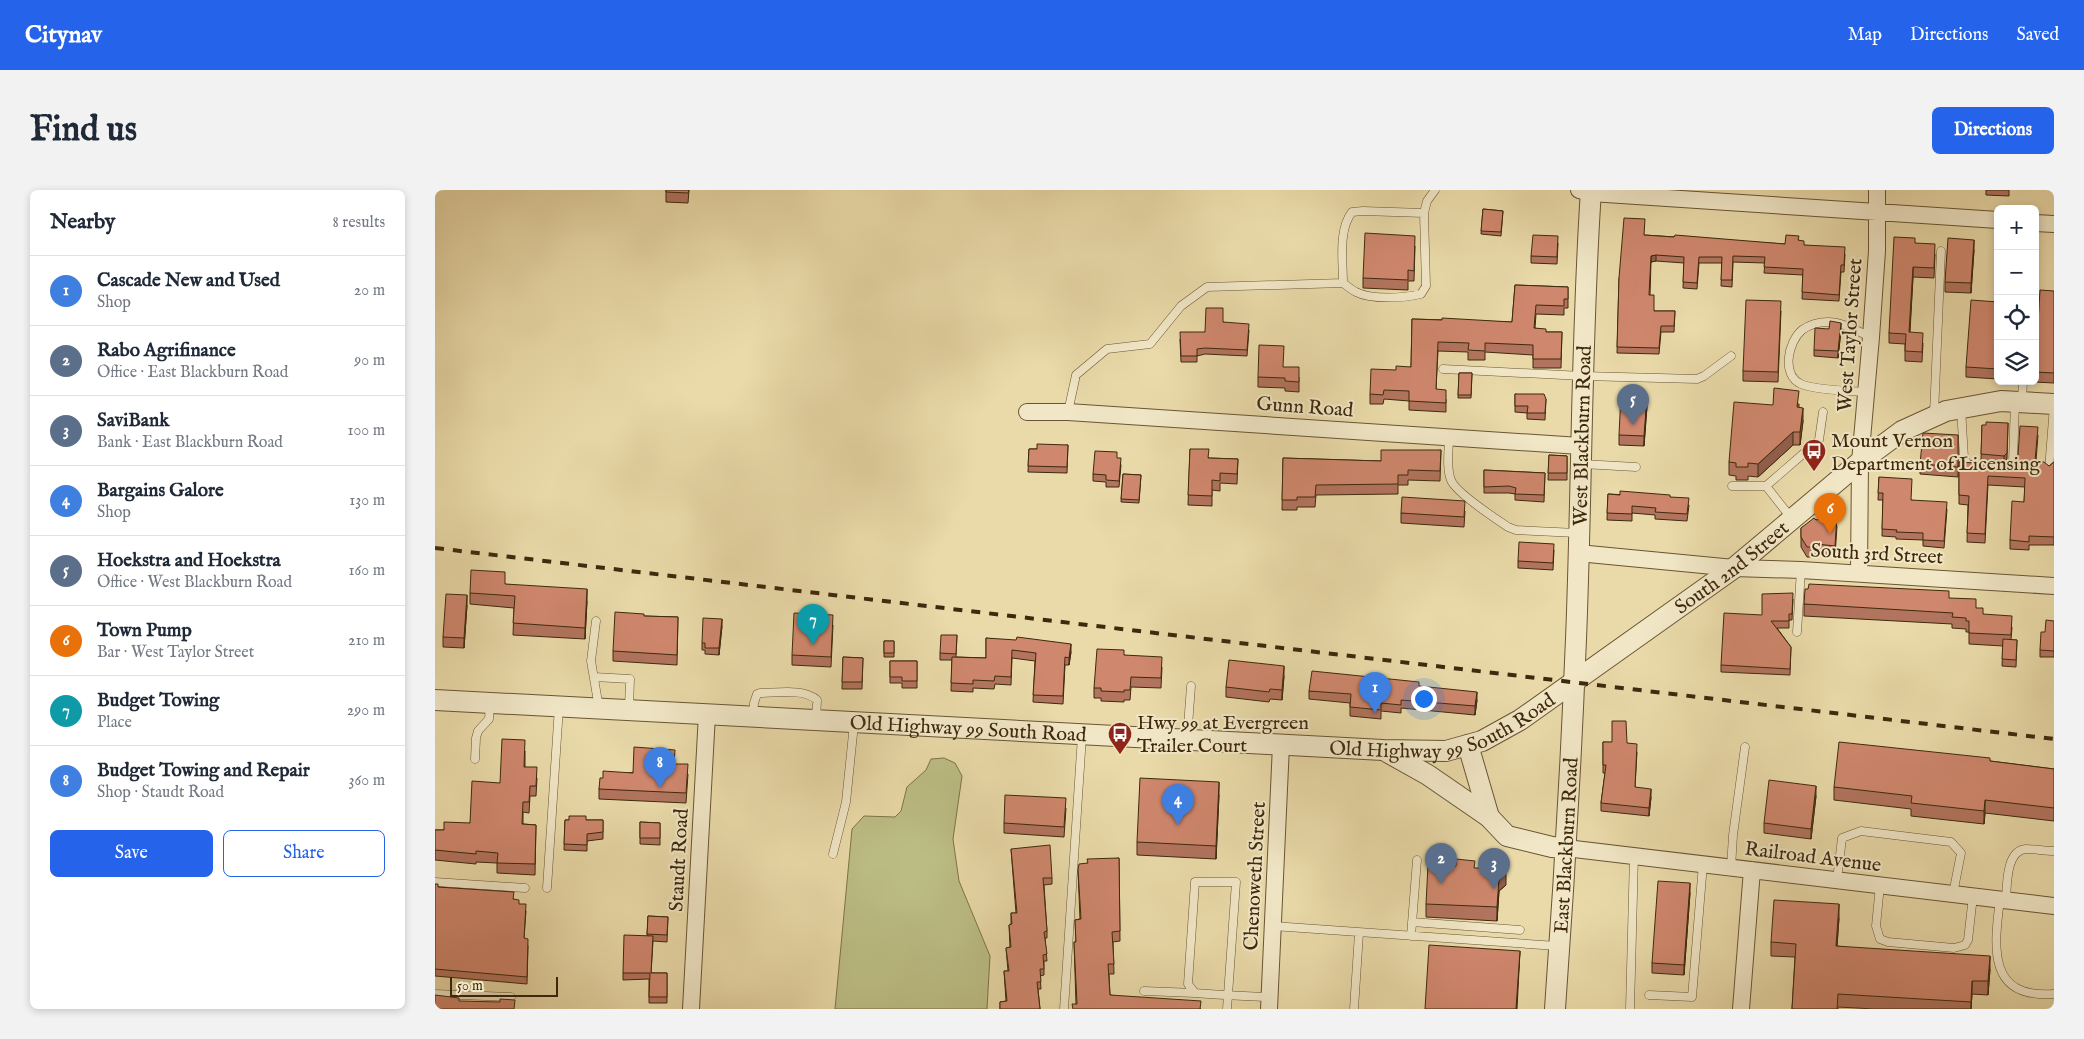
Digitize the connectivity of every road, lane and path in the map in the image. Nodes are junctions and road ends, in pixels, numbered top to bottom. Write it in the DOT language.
graph roads {
  1 [pos="1435,190"];
  2 [pos="1877,190"];
  3 [pos="1587,191"];
  4 [pos="1877,212"];
  5 [pos="1424,213"];
  6 [pos="1994,220"];
  7 [pos="2039,223"];
  8 [pos="2054,224"];
  9 [pos="1941,252"];
  10 [pos="1343,283"];
  11 [pos="1871,337"];
  12 [pos="1731,356"];
  13 [pos="1443,369"];
  14 [pos="1583,376"];
  15 [pos="2022,385"];
  16 [pos="1866,392"];
  17 [pos="2018,402"];
  18 [pos="2054,405"];
  19 [pos="1961,408"];
  20 [pos="1027,412"];
  21 [pos="1068,412"];
  22 [pos="1823,412"];
  23 [pos="1933,417"];
  24 [pos="1449,437"];
  25 [pos="1580,455"];
  26 [pos="1860,462"];
  27 [pos="1636,467"];
  28 [pos="1980,467"];
  29 [pos="1997,468"];
  30 [pos="2049,469"];
  31 [pos="1731,486"];
  32 [pos="1766,486"];
  33 [pos="1792,519"];
  34 [pos="1578,533"];
  35 [pos="1578,553"];
  36 [pos="1734,568"];
  37 [pos="1801,570"];
  38 [pos="1859,573"];
  39 [pos="2054,586"];
  40 [pos="595,621"];
  41 [pos="1797,632"];
  42 [pos="594,677"];
  43 [pos="1573,682"];
  44 [pos="1191,686"];
  45 [pos="435,700"];
  46 [pos="490,703"];
  47 [pos="559,707"];
  48 [pos="599,708"];
  49 [pos="629,710"];
  50 [pos="707,714"];
  51 [pos="854,722"];
  52 [pos="1083,734"];
  53 [pos="1187,740"];
  54 [pos="1281,745"];
  55 [pos="1468,745"];
  56 [pos="1745,747"];
  57 [pos="1383,750"];
  58 [pos="475,759"];
  59 [pos="1489,817"];
  60 [pos="1566,848"];
  61 [pos="2054,852"];
  62 [pos="833,854"];
  63 [pos="1633,855"];
  64 [pos="1417,860"];
  65 [pos="1703,864"];
  66 [pos="1731,868"];
  67 [pos="1752,870"];
  68 [pos="1837,880"];
  69 [pos="435,882"];
  70 [pos="1879,885"];
  71 [pos="525,888"];
  72 [pos="547,888"];
  73 [pos="1953,894"];
  74 [pos="1973,896"];
  75 [pos="2003,900"];
  76 [pos="2054,906"];
  77 [pos="1412,922"];
  78 [pos="1273,926"];
  79 [pos="1520,930"];
  80 [pos="1359,933"];
  81 [pos="1411,936"];
  82 [pos="1559,946"];
  83 [pos="1144,991"];
  84 [pos="1195,993"];
  85 [pos="435,994"];
  86 [pos="2054,994"];
  87 [pos="1228,995"];
  88 [pos="1649,996"];
  89 [pos="511,997"];
  90 [pos="1269,1003"];
  91 [pos="691,1009"];
  92 [pos="1064,1009"];
  93 [pos="1227,1009"];
  94 [pos="1354,1009"];
  95 [pos="1555,1009"];
  96 [pos="1630,1009"];
  97 [pos="1741,1009"];
  1 -- 5 [label="lane"];
  2 -- 4 [label="street, West Taylor Street"];
  3 -- 4 [label="street"];
  3 -- 14 [label="street, West Blackburn Road"];
  4 -- 6 [label="street"];
  4 -- 11 [label="street, West Taylor Street"];
  5 -- 10 [label="lane"];
  5 -- 10 [label="lane"];
  7 -- 8 [label="street"];
  9 -- 23 [label="lane"];
  10 -- 21 [label="lane"];
  11 -- 16 [label="street, West Taylor Street"];
  11 -- 16 [label="lane"];
  12 -- 14 [label="lane"];
  13 -- 14 [label="lane"];
  14 -- 25 [label="street, West Blackburn Road"];
  15 -- 17 [label="lane"];
  16 -- 26 [label="street, West Taylor Street"];
  17 -- 18 [label="street, South 2nd Street"];
  17 -- 19 [label="street, South 2nd Street"];
  17 -- 29 [label="lane"];
  18 -- 30 [label="lane"];
  19 -- 23 [label="street, South 2nd Street"];
  19 -- 28 [label="lane"];
  20 -- 21 [label="street, Gunn Road"];
  21 -- 24 [label="street, Gunn Road"];
  22 -- 32 [label="lane"];
  23 -- 26 [label="street, South 2nd Street"];
  24 -- 25 [label="street, Gunn Road"];
  24 -- 34 [label="lane"];
  25 -- 27 [label="lane"];
  25 -- 34 [label="street, West Blackburn Road"];
  26 -- 33 [label="street, South 2nd Street"];
  26 -- 38 [label="street, West Taylor Street"];
  31 -- 32 [label="lane"];
  32 -- 33 [label="lane"];
  33 -- 36 [label="street, South 2nd Street"];
  34 -- 35 [label="street, West Blackburn Road"];
  35 -- 36 [label="street, South 3rd Street"];
  35 -- 43 [label="street, West Blackburn Road"];
  36 -- 37 [label="street, South 3rd Street"];
  36 -- 43 [label="street, South 2nd Street"];
  37 -- 38 [label="street, South 3rd Street"];
  37 -- 41 [label="lane"];
  38 -- 39 [label="street, South 3rd Street"];
  40 -- 42 [label="lane"];
  42 -- 48 [label="lane"];
  42 -- 49 [label="lane"];
  43 -- 55 [label="street, Old Highway 99 South Road"];
  43 -- 60 [label="street, East Blackburn Road"];
  44 -- 53 [label="lane"];
  45 -- 46 [label="street, Old Highway 99 South Road"];
  46 -- 47 [label="street, Old Highway 99 South Road"];
  46 -- 58 [label="lane"];
  47 -- 48 [label="street, Old Highway 99 South Road"];
  47 -- 72 [label="lane"];
  48 -- 49 [label="street, Old Highway 99 South Road"];
  49 -- 50 [label="street, Old Highway 99 South Road"];
  50 -- 51 [label="street, Old Highway 99 South Road"];
  50 -- 91 [label="street, Staudt Road"];
  51 -- 52 [label="street, Old Highway 99 South Road"];
  51 -- 62 [label="lane"];
  52 -- 53 [label="street, Old Highway 99 South Road"];
  52 -- 92 [label="lane"];
  53 -- 54 [label="street, Old Highway 99 South Road"];
  54 -- 57 [label="street, Old Highway 99 South Road"];
  54 -- 78 [label="street, Chenoweth Street"];
  55 -- 57 [label="street, Old Highway 99 South Road"];
  55 -- 59 [label="street"];
  56 -- 66 [label="lane"];
  57 -- 59 [label="street"];
  59 -- 60 [label="street"];
  60 -- 63 [label="street, Railroad Avenue"];
  60 -- 82 [label="street, East Blackburn Road"];
  61 -- 75 [label="lane"];
  63 -- 65 [label="street, Railroad Avenue"];
  63 -- 96 [label="lane"];
  64 -- 77 [label="lane"];
  65 -- 66 [label="street, Railroad Avenue"];
  65 -- 88 [label="lane"];
  66 -- 67 [label="street, Railroad Avenue"];
  67 -- 68 [label="street, Railroad Avenue"];
  67 -- 97 [label="street"];
  68 -- 70 [label="street, Railroad Avenue"];
  68 -- 73 [label="lane"];
  69 -- 71 [label="lane"];
  70 -- 73 [label="street, Railroad Avenue"];
  70 -- 74 [label="lane"];
  73 -- 74 [label="street, Railroad Avenue"];
  74 -- 75 [label="street, Railroad Avenue"];
  75 -- 76 [label="street, Railroad Avenue"];
  75 -- 86 [label="lane"];
  77 -- 79 [label="lane"];
  77 -- 81 [label="lane"];
  78 -- 80 [label="lane"];
  78 -- 90 [label="street, Chenoweth Street"];
  80 -- 81 [label="lane"];
  80 -- 94 [label="lane"];
  81 -- 82 [label="lane"];
  82 -- 95 [label="street, East Blackburn Road"];
  83 -- 84 [label="lane"];
  84 -- 87 [label="lane"];
  84 -- 87 [label="lane"];
  85 -- 89 [label="lane"];
  87 -- 90 [label="lane"];
  87 -- 93 [label="lane"];
}
